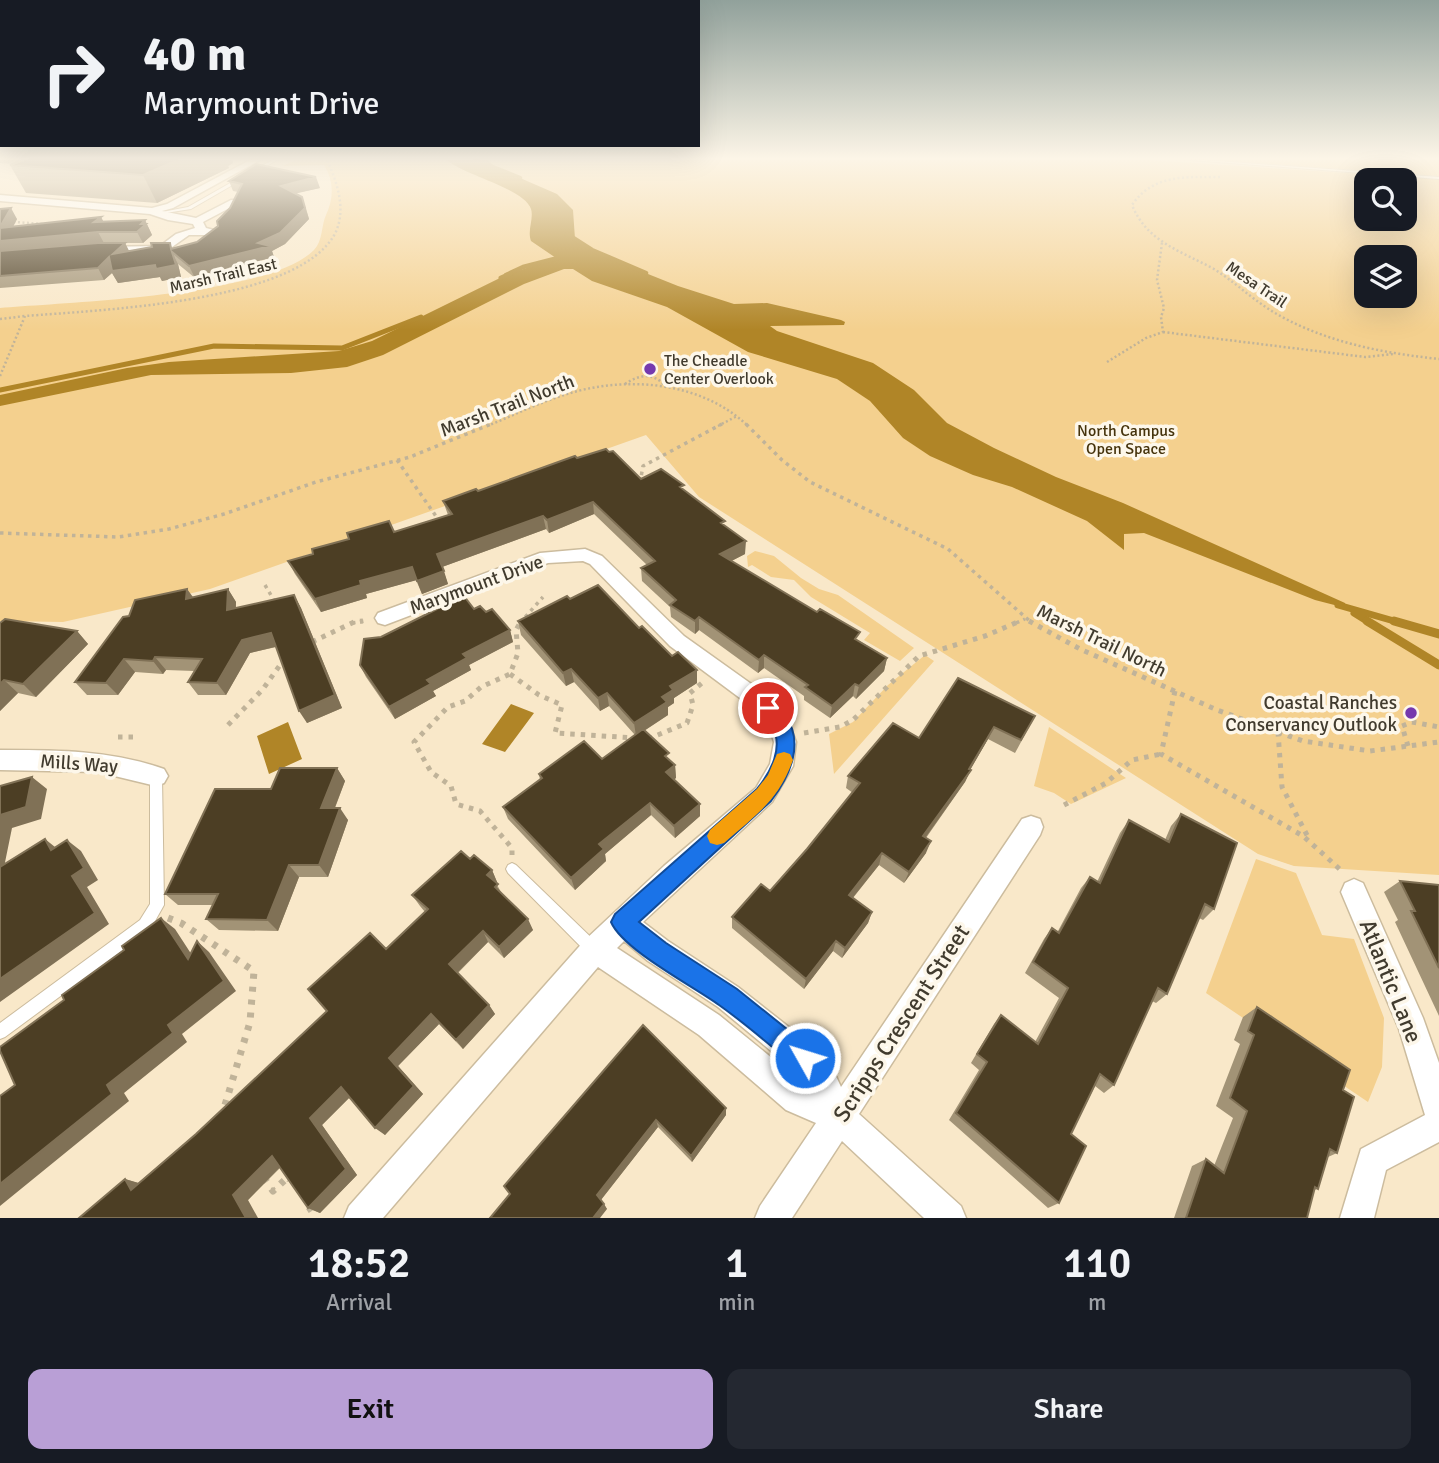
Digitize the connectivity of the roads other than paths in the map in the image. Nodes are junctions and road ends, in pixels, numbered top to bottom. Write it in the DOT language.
graph roads {
  1 [pos="167,217"];
  2 [pos="211,217"];
  3 [pos="199,225"];
  4 [pos="190,248"];
  5 [pos="178,249"];
  6 [pos="163,250"];
  7 [pos="92,251"];
  8 [pos="385,618"];
  9 [pos="0,760"];
  10 [pos="156,776"];
  11 [pos="1031,827"];
  12 [pos="512,869"];
  13 [pos="1350,884"];
  14 [pos="622,922"];
  15 [pos="594,950"];
  16 [pos="0,1032"];
  17 [pos="1439,1111"];
  18 [pos="839,1117"];
  19 [pos="1439,1125"];
  20 [pos="361,1218"];
  21 [pos="772,1218"];
  22 [pos="949,1218"];
  23 [pos="1357,1218"];
  1 -- 3 [label="street"];
  2 -- 3 [label="street"];
  3 -- 4 [label="street"];
  3 -- 6 [label="street"];
  5 -- 6 [label="street"];
  6 -- 7 [label="street"];
  8 -- 14 [label="street, Marymount Drive"];
  9 -- 10 [label="street, Mills Way"];
  10 -- 16 [label="lane"];
  11 -- 18 [label="street, Scripps Crescent Street"];
  12 -- 15 [label="lane"];
  13 -- 17 [label="street, Atlantic Lane"];
  14 -- 15 [label="street, Marymount Drive"];
  14 -- 18 [label="street"];
  15 -- 18 [label="street"];
  15 -- 20 [label="street, Marymount Drive"];
  18 -- 21 [label="street, Scripps Crescent Street"];
  18 -- 22 [label="street"];
  19 -- 23 [label="street"];
}
